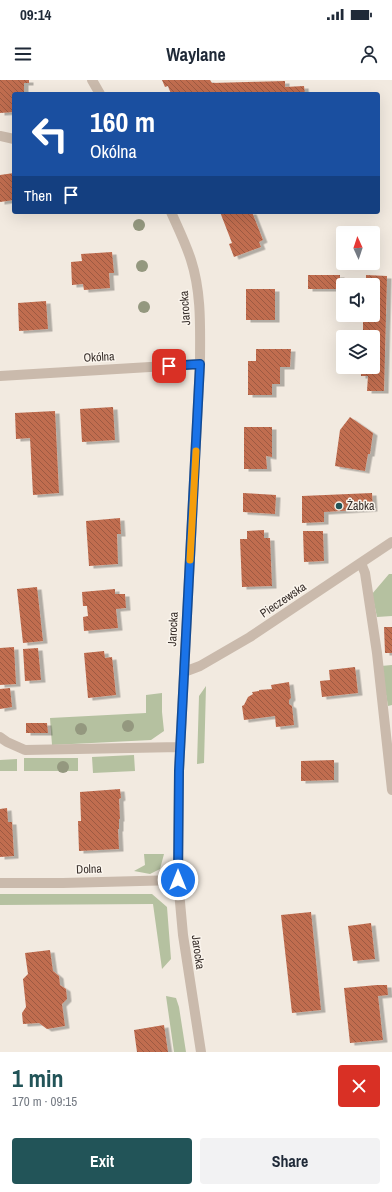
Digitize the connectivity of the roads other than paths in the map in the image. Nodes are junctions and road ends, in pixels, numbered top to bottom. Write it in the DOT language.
graph roads {
  1 [pos="92,80"];
  2 [pos="99,92"];
  3 [pos="0,136"];
  4 [pos="12,139"];
  5 [pos="172,214"];
  6 [pos="200,364"];
  7 [pos="0,376"];
  8 [pos="392,542"];
  9 [pos="361,563"];
  10 [pos="184,672"];
  11 [pos="0,737"];
  12 [pos="180,747"];
  13 [pos="392,790"];
  14 [pos="178,880"];
  15 [pos="0,883"];
  16 [pos="201,1052"];
  1 -- 2 [label="street"];
  3 -- 4 [label="street"];
  5 -- 6 [label="street, Jarocka"];
  6 -- 7 [label="street, Okólna"];
  6 -- 10 [label="street, Jarocka"];
  8 -- 9 [label="street, Pieczewska"];
  9 -- 10 [label="street, Pieczewska"];
  9 -- 13 [label="street"];
  10 -- 12 [label="street, Jarocka"];
  11 -- 12 [label="street"];
  12 -- 14 [label="street, Jarocka"];
  14 -- 15 [label="street, Dolna"];
  14 -- 16 [label="street, Jarocka"];
}
